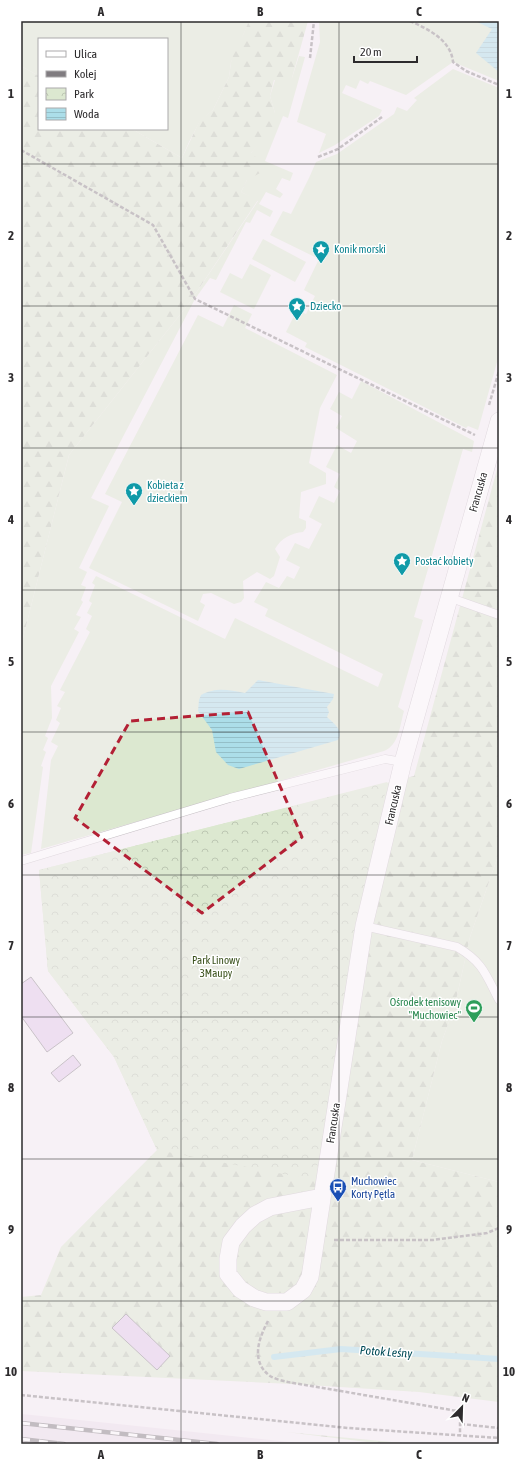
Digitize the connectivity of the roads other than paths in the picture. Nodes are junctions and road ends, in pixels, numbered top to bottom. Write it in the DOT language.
graph roads {
  1 [pos="499,421"];
  2 [pos="448,597"];
  3 [pos="499,615"];
  4 [pos="403,762"];
  5 [pos="21,861"];
  6 [pos="364,926"];
  7 [pos="499,1000"];
  8 [pos="322,1197"];
  1 -- 2 [label="street, Francuska"];
  2 -- 3 [label="lane"];
  2 -- 4 [label="street, Francuska"];
  4 -- 5 [label="lane"];
  4 -- 6 [label="street, Francuska"];
  6 -- 7 [label="lane"];
  6 -- 8 [label="street, Francuska"];
  8 -- 8 [label="street, Francuska"];
}
